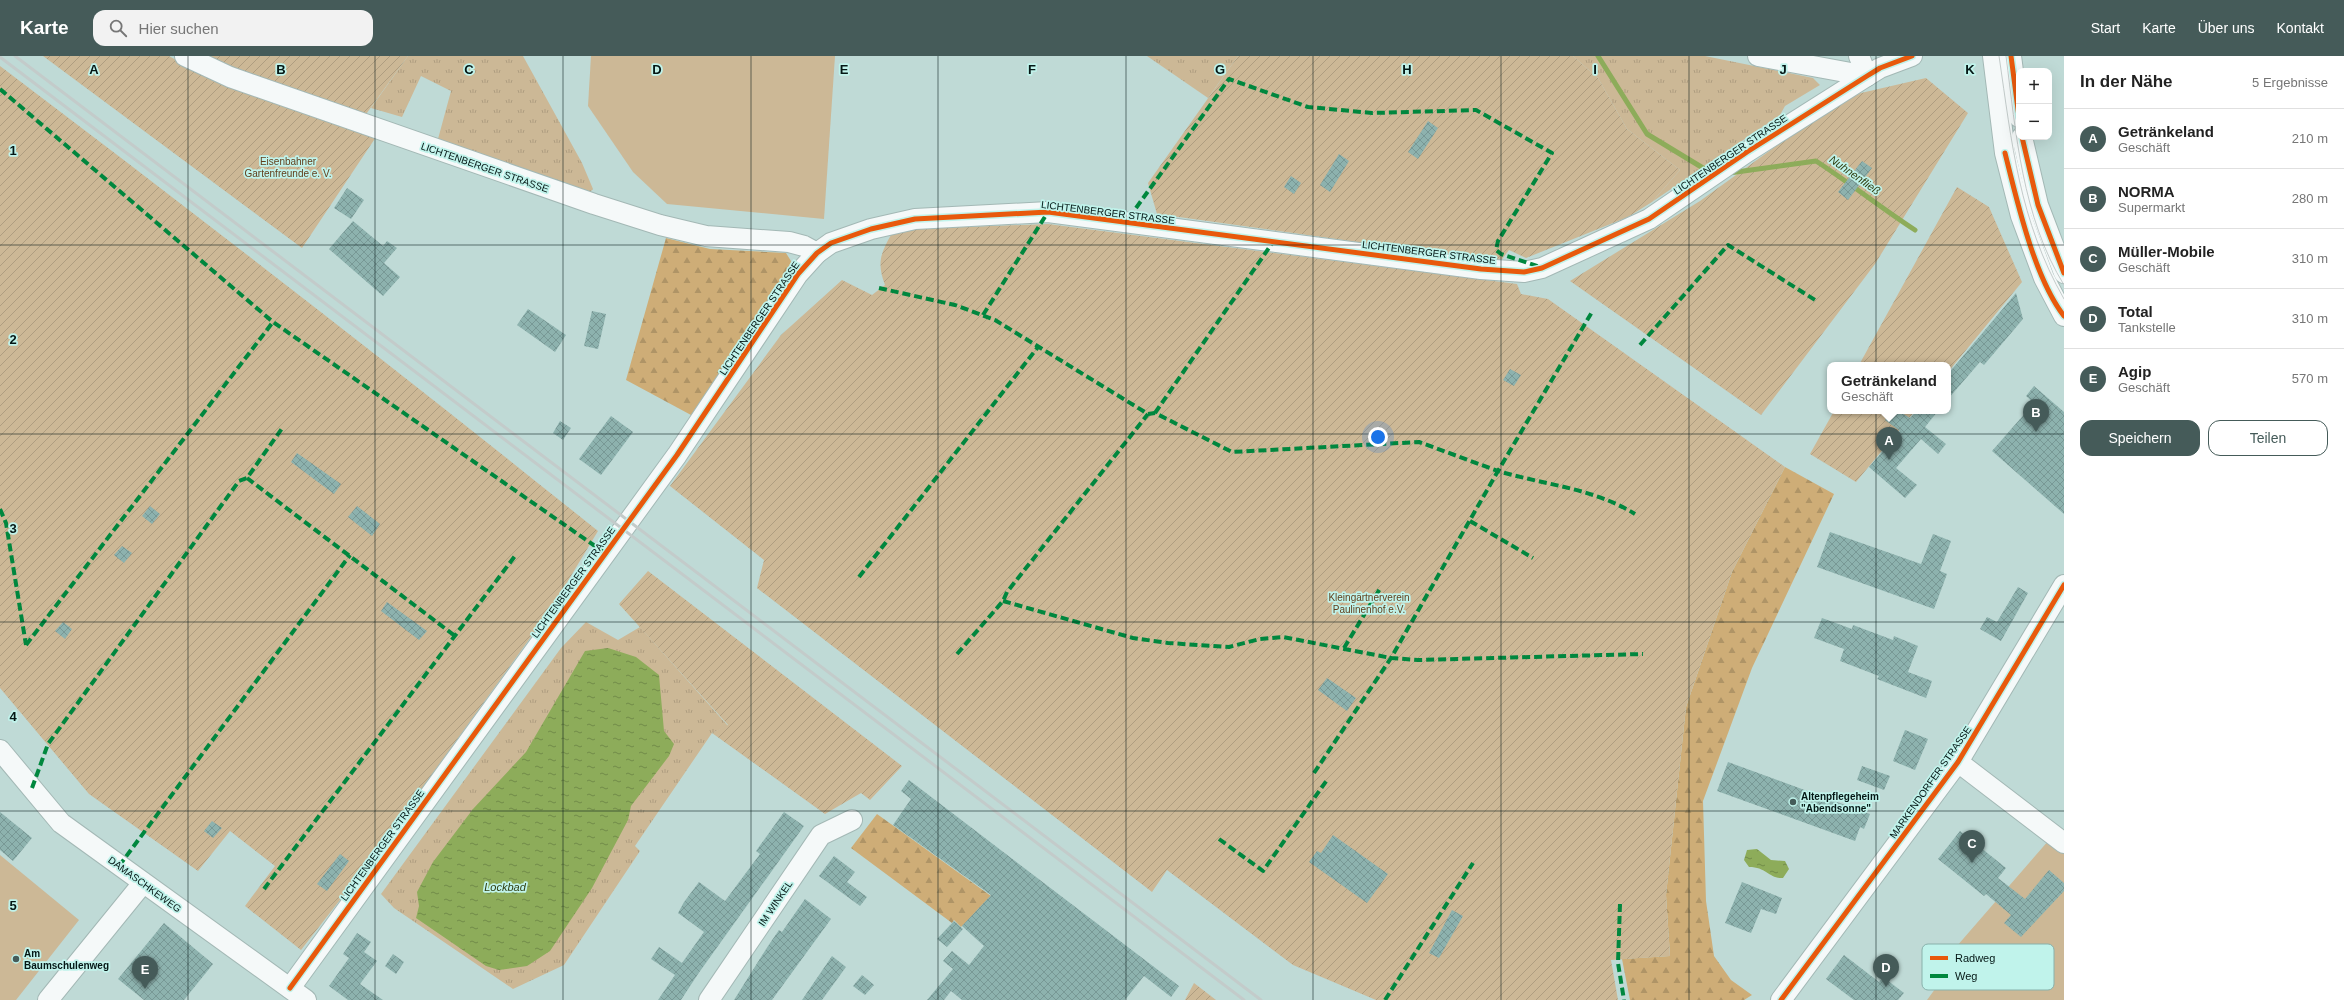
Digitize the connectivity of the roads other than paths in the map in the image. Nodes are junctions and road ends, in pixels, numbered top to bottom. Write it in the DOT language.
graph roads {
  1 [pos="185,56"];
  2 [pos="1758,56"];
  3 [pos="1859,56"];
  4 [pos="1912,56"];
  5 [pos="1993,56"];
  6 [pos="2011,56"];
  7 [pos="1867,76"];
  8 [pos="2017,104"];
  9 [pos="2023,140"];
  10 [pos="817,253"];
  11 [pos="2064,273"];
  12 [pos="2064,316"];
  13 [pos="2064,585"];
  14 [pos="0,750"];
  15 [pos="1958,762"];
  16 [pos="852,820"];
  17 [pos="2064,843"];
  18 [pos="143,883"];
  19 [pos="290,988"];
  20 [pos="48,1000"];
  21 [pos="306,1000"];
  22 [pos="709,1000"];
  23 [pos="1781,1000"];
  1 -- 10 [label="street, LICHTENBERGER STRASSE"];
  2 -- 7 [label="street"];
  3 -- 7 [label="street"];
  4 -- 7 [label="street, LICHTENBERGER STRASSE"];
  5 -- 12 [label="street"];
  6 -- 8 [label="street"];
  7 -- 10 [label="street, LICHTENBERGER STRASSE"];
  9 -- 11 [label="street"];
  10 -- 19 [label="street, LICHTENBERGER STRASSE"];
  13 -- 15 [label="street, MARKENDORFER STRASSE"];
  14 -- 18 [label="street, DAMASCHKEWEG"];
  15 -- 17 [label="street, MARKENDORFER STRASSE"];
  15 -- 23 [label="street, MARKENDORFER STRASSE"];
  16 -- 22 [label="street, IM WINKEL"];
  18 -- 19 [label="street, DAMASCHKEWEG"];
  18 -- 20 [label="street"];
  19 -- 21 [label="street, DAMASCHKEWEG"];
}
